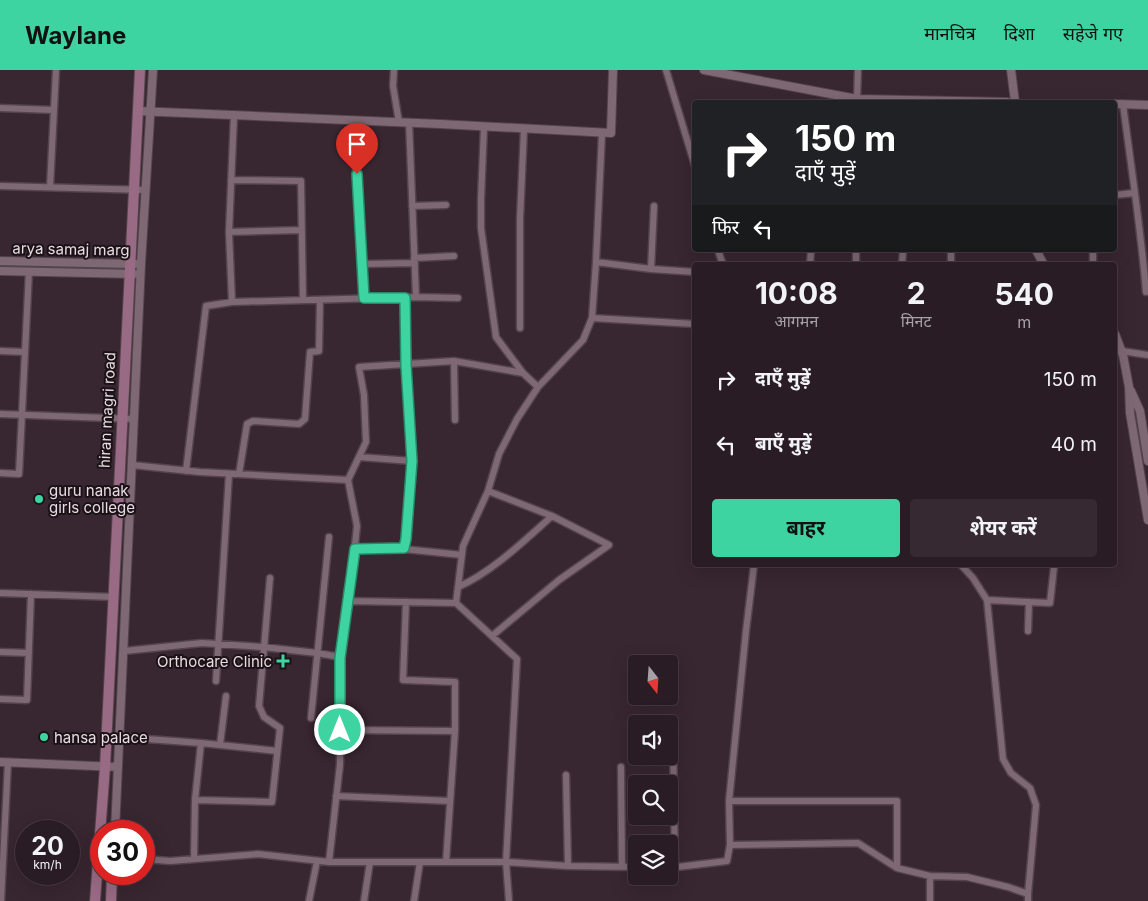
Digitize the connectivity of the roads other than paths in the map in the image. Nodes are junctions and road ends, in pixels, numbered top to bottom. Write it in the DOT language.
graph roads {
  1 [pos="56,70"];
  2 [pos="140,70"];
  3 [pos="153,70"];
  4 [pos="394,70"];
  5 [pos="613,70"];
  6 [pos="666,70"];
  7 [pos="704,70"];
  8 [pos="858,70"];
  9 [pos="1011,70"];
  10 [pos="857,99"];
  11 [pos="890,100"];
  12 [pos="1016,100"];
  13 [pos="1119,104"];
  14 [pos="1148,105"];
  15 [pos="0,108"];
  16 [pos="54,110"];
  17 [pos="138,111"];
  18 [pos="151,112"];
  19 [pos="234,115"];
  20 [pos="353,120"];
  21 [pos="398,122"];
  22 [pos="409,122"];
  23 [pos="484,127"];
  24 [pos="524,129"];
  25 [pos="602,133"];
  26 [pos="692,156"];
  27 [pos="230,180"];
  28 [pos="0,186"];
  29 [pos="50,187"];
  30 [pos="133,190"];
  31 [pos="146,190"];
  32 [pos="1134,193"];
  33 [pos="1117,195"];
  34 [pos="446,204"];
  35 [pos="412,206"];
  36 [pos="654,206"];
  37 [pos="302,230"];
  38 [pos="229,232"];
  39 [pos="454,256"];
  40 [pos="414,260"];
  41 [pos="0,262"];
  42 [pos="596,262"];
  43 [pos="141,264"];
  44 [pos="363,264"];
  45 [pos="129,269"];
  46 [pos="0,270"];
  47 [pos="651,270"];
  48 [pos="28,271"];
  49 [pos="692,272"];
  50 [pos="141,275"];
  51 [pos="1146,292"];
  52 [pos="416,297"];
  53 [pos="364,298"];
  54 [pos="405,298"];
  55 [pos="458,298"];
  56 [pos="303,300"];
  57 [pos="320,300"];
  58 [pos="232,302"];
  59 [pos="592,318"];
  60 [pos="692,324"];
  61 [pos="520,328"];
  62 [pos="0,351"];
  63 [pos="1118,351"];
  64 [pos="25,352"];
  65 [pos="1148,355"];
  66 [pos="454,361"];
  67 [pos="406,365"];
  68 [pos="524,373"];
  69 [pos="538,387"];
  70 [pos="1129,387"];
  71 [pos="0,414"];
  72 [pos="22,414"];
  73 [pos="122,418"];
  74 [pos="134,419"];
  75 [pos="455,420"];
  76 [pos="359,457"];
  77 [pos="412,461"];
  78 [pos="1148,461"];
  79 [pos="132,465"];
  80 [pos="186,471"];
  81 [pos="0,473"];
  82 [pos="229,474"];
  83 [pos="239,474"];
  84 [pos="348,480"];
  85 [pos="488,491"];
  86 [pos="1147,510"];
  87 [pos="552,516"];
  88 [pos="1148,520"];
  89 [pos="328,537"];
  90 [pos="404,548"];
  91 [pos="355,549"];
  92 [pos="462,555"];
  93 [pos="754,567"];
  94 [pos="963,567"];
  95 [pos="1054,567"];
  96 [pos="270,578"];
  97 [pos="458,587"];
  98 [pos="0,594"];
  99 [pos="31,594"];
  100 [pos="114,597"];
  101 [pos="987,600"];
  102 [pos="349,601"];
  103 [pos="406,602"];
  104 [pos="456,602"];
  105 [pos="1029,602"];
  106 [pos="1028,631"];
  107 [pos="492,636"];
  108 [pos="218,644"];
  109 [pos="263,647"];
  110 [pos="124,651"];
  111 [pos="0,652"];
  112 [pos="29,653"];
  113 [pos="317,653"];
  114 [pos="340,658"];
  115 [pos="216,681"];
  116 [pos="226,696"];
  117 [pos="0,699"];
  118 [pos="311,718"];
  119 [pos="340,730"];
  120 [pos="455,731"];
  121 [pos="120,737"];
  122 [pos="201,743"];
  123 [pos="220,745"];
  124 [pos="277,751"];
  125 [pos="4,762"];
  126 [pos="673,765"];
  127 [pos="105,767"];
  128 [pos="118,767"];
  129 [pos="620,768"];
  130 [pos="566,775"];
  131 [pos="336,796"];
  132 [pos="195,800"];
  133 [pos="729,800"];
  134 [pos="450,801"];
  135 [pos="116,820"];
  136 [pos="672,835"];
  137 [pos="730,845"];
  138 [pos="194,859"];
  139 [pos="155,860"];
  140 [pos="317,861"];
  141 [pos="328,862"];
  142 [pos="370,862"];
  143 [pos="420,862"];
  144 [pos="446,862"];
  145 [pos="506,862"];
  146 [pos="568,866"];
  147 [pos="622,867"];
  148 [pos="628,867"];
  149 [pos="678,867"];
  150 [pos="897,868"];
  151 [pos="930,876"];
  152 [pos="112,885"];
  153 [pos="1028,897"];
  154 [pos="2,901"];
  155 [pos="95,901"];
  156 [pos="111,901"];
  157 [pos="309,901"];
  158 [pos="364,901"];
  159 [pos="414,901"];
  160 [pos="509,901"];
  161 [pos="930,901"];
  1 -- 16 [label="street"];
  2 -- 17 [label="main road, hiran magri road"];
  3 -- 18 [label="street"];
  4 -- 21 [label="street"];
  5 -- 25 [label="street"];
  6 -- 26 [label="street"];
  7 -- 10 [label="street"];
  8 -- 10 [label="street"];
  9 -- 12 [label="street"];
  10 -- 11 [label="street"];
  13 -- 14 [label="street"];
  13 -- 32 [label="street"];
  15 -- 16 [label="street"];
  16 -- 29 [label="street"];
  17 -- 18 [label="street"];
  17 -- 30 [label="main road, hiran magri road"];
  18 -- 19 [label="street"];
  18 -- 31 [label="street"];
  19 -- 20 [label="street"];
  19 -- 27 [label="street"];
  20 -- 21 [label="street"];
  20 -- 44 [label="street"];
  21 -- 22 [label="street"];
  22 -- 23 [label="street"];
  22 -- 35 [label="street"];
  23 -- 24 [label="street"];
  23 -- 68 [label="street"];
  24 -- 25 [label="street"];
  24 -- 61 [label="street"];
  25 -- 42 [label="street"];
  27 -- 37 [label="street"];
  27 -- 38 [label="street"];
  28 -- 29 [label="street"];
  29 -- 30 [label="street"];
  30 -- 31 [label="street"];
  30 -- 45 [label="main road, hiran magri road"];
  31 -- 43 [label="street"];
  32 -- 33 [label="street"];
  32 -- 51 [label="street"];
  34 -- 35 [label="street"];
  35 -- 40 [label="street"];
  36 -- 47 [label="street"];
  37 -- 38 [label="street"];
  37 -- 56 [label="street"];
  38 -- 58 [label="street"];
  39 -- 40 [label="street"];
  40 -- 44 [label="street"];
  40 -- 52 [label="street"];
  41 -- 45 [label="street, arya samaj marg"];
  42 -- 47 [label="street"];
  42 -- 59 [label="street"];
  43 -- 45 [label="street, arya samaj marg"];
  43 -- 50 [label="street"];
  44 -- 53 [label="street"];
  45 -- 48 [label="street"];
  45 -- 50 [label="street"];
  45 -- 73 [label="main road, hiran magri road"];
  46 -- 48 [label="street"];
  47 -- 49 [label="street"];
  48 -- 64 [label="street"];
  50 -- 74 [label="street"];
  52 -- 54 [label="street"];
  52 -- 55 [label="street"];
  53 -- 54 [label="street"];
  53 -- 57 [label="street"];
  54 -- 67 [label="street"];
  56 -- 57 [label="street"];
  56 -- 58 [label="street"];
  57 -- 83 [label="street"];
  58 -- 80 [label="street"];
  59 -- 60 [label="street"];
  59 -- 69 [label="street"];
  62 -- 64 [label="street"];
  63 -- 65 [label="street"];
  63 -- 70 [label="street"];
  64 -- 72 [label="street"];
  66 -- 67 [label="street"];
  66 -- 68 [label="street"];
  66 -- 75 [label="street"];
  67 -- 76 [label="street"];
  67 -- 77 [label="street"];
  68 -- 69 [label="street"];
  69 -- 85 [label="street"];
  70 -- 78 [label="street"];
  70 -- 86 [label="street"];
  71 -- 72 [label="street"];
  72 -- 73 [label="street"];
  72 -- 81 [label="street"];
  73 -- 74 [label="street"];
  73 -- 100 [label="main road, hiran magri road"];
  74 -- 79 [label="street"];
  76 -- 77 [label="street"];
  76 -- 84 [label="street"];
  77 -- 90 [label="street"];
  79 -- 80 [label="street"];
  79 -- 110 [label="street"];
  80 -- 82 [label="street"];
  82 -- 83 [label="street"];
  82 -- 108 [label="street"];
  83 -- 84 [label="street"];
  84 -- 91 [label="street"];
  85 -- 87 [label="street"];
  85 -- 92 [label="street"];
  86 -- 88 [label="street"];
  87 -- 97 [label="street"];
  87 -- 107 [label="street"];
  89 -- 113 [label="street"];
  90 -- 91 [label="street"];
  90 -- 92 [label="street"];
  91 -- 102 [label="street"];
  92 -- 97 [label="street"];
  93 -- 133 [label="street"];
  94 -- 101 [label="street"];
  95 -- 105 [label="street"];
  96 -- 109 [label="street"];
  97 -- 104 [label="street"];
  98 -- 99 [label="street"];
  99 -- 100 [label="street"];
  99 -- 112 [label="street"];
  100 -- 127 [label="main road, hiran magri road"];
  101 -- 105 [label="street"];
  101 -- 153 [label="street"];
  102 -- 103 [label="street"];
  102 -- 114 [label="street"];
  103 -- 104 [label="street"];
  103 -- 120 [label="street"];
  104 -- 107 [label="street"];
  105 -- 106 [label="street"];
  107 -- 145 [label="street"];
  108 -- 109 [label="street"];
  108 -- 110 [label="street"];
  108 -- 115 [label="street"];
  109 -- 113 [label="street"];
  109 -- 124 [label="street"];
  110 -- 121 [label="street"];
  111 -- 112 [label="street"];
  112 -- 117 [label="street"];
  113 -- 114 [label="street"];
  113 -- 118 [label="street"];
  114 -- 119 [label="street"];
  116 -- 123 [label="street"];
  119 -- 120 [label="street"];
  119 -- 131 [label="street"];
  120 -- 134 [label="street"];
  121 -- 122 [label="street"];
  121 -- 128 [label="street"];
  122 -- 123 [label="street"];
  122 -- 132 [label="street"];
  123 -- 124 [label="street"];
  124 -- 132 [label="street"];
  125 -- 127 [label="street"];
  125 -- 154 [label="street"];
  126 -- 136 [label="street"];
  127 -- 128 [label="street"];
  127 -- 155 [label="main road, hiran magri road"];
  128 -- 135 [label="street"];
  129 -- 147 [label="street"];
  130 -- 146 [label="street"];
  131 -- 134 [label="street"];
  131 -- 141 [label="street"];
  132 -- 138 [label="street"];
  133 -- 137 [label="street"];
  133 -- 150 [label="street"];
  134 -- 144 [label="street"];
  137 -- 149 [label="street"];
  137 -- 150 [label="street"];
  138 -- 139 [label="street"];
  138 -- 140 [label="street"];
  140 -- 141 [label="street"];
  140 -- 157 [label="street"];
  141 -- 142 [label="street"];
  142 -- 143 [label="street"];
  142 -- 158 [label="street"];
  143 -- 144 [label="street"];
  143 -- 159 [label="street"];
  144 -- 145 [label="street"];
  145 -- 146 [label="street"];
  145 -- 160 [label="street"];
  146 -- 147 [label="street"];
  147 -- 148 [label="street"];
  150 -- 151 [label="street"];
  151 -- 153 [label="street"];
  151 -- 161 [label="street"];
  152 -- 156 [label="main road"];
}
